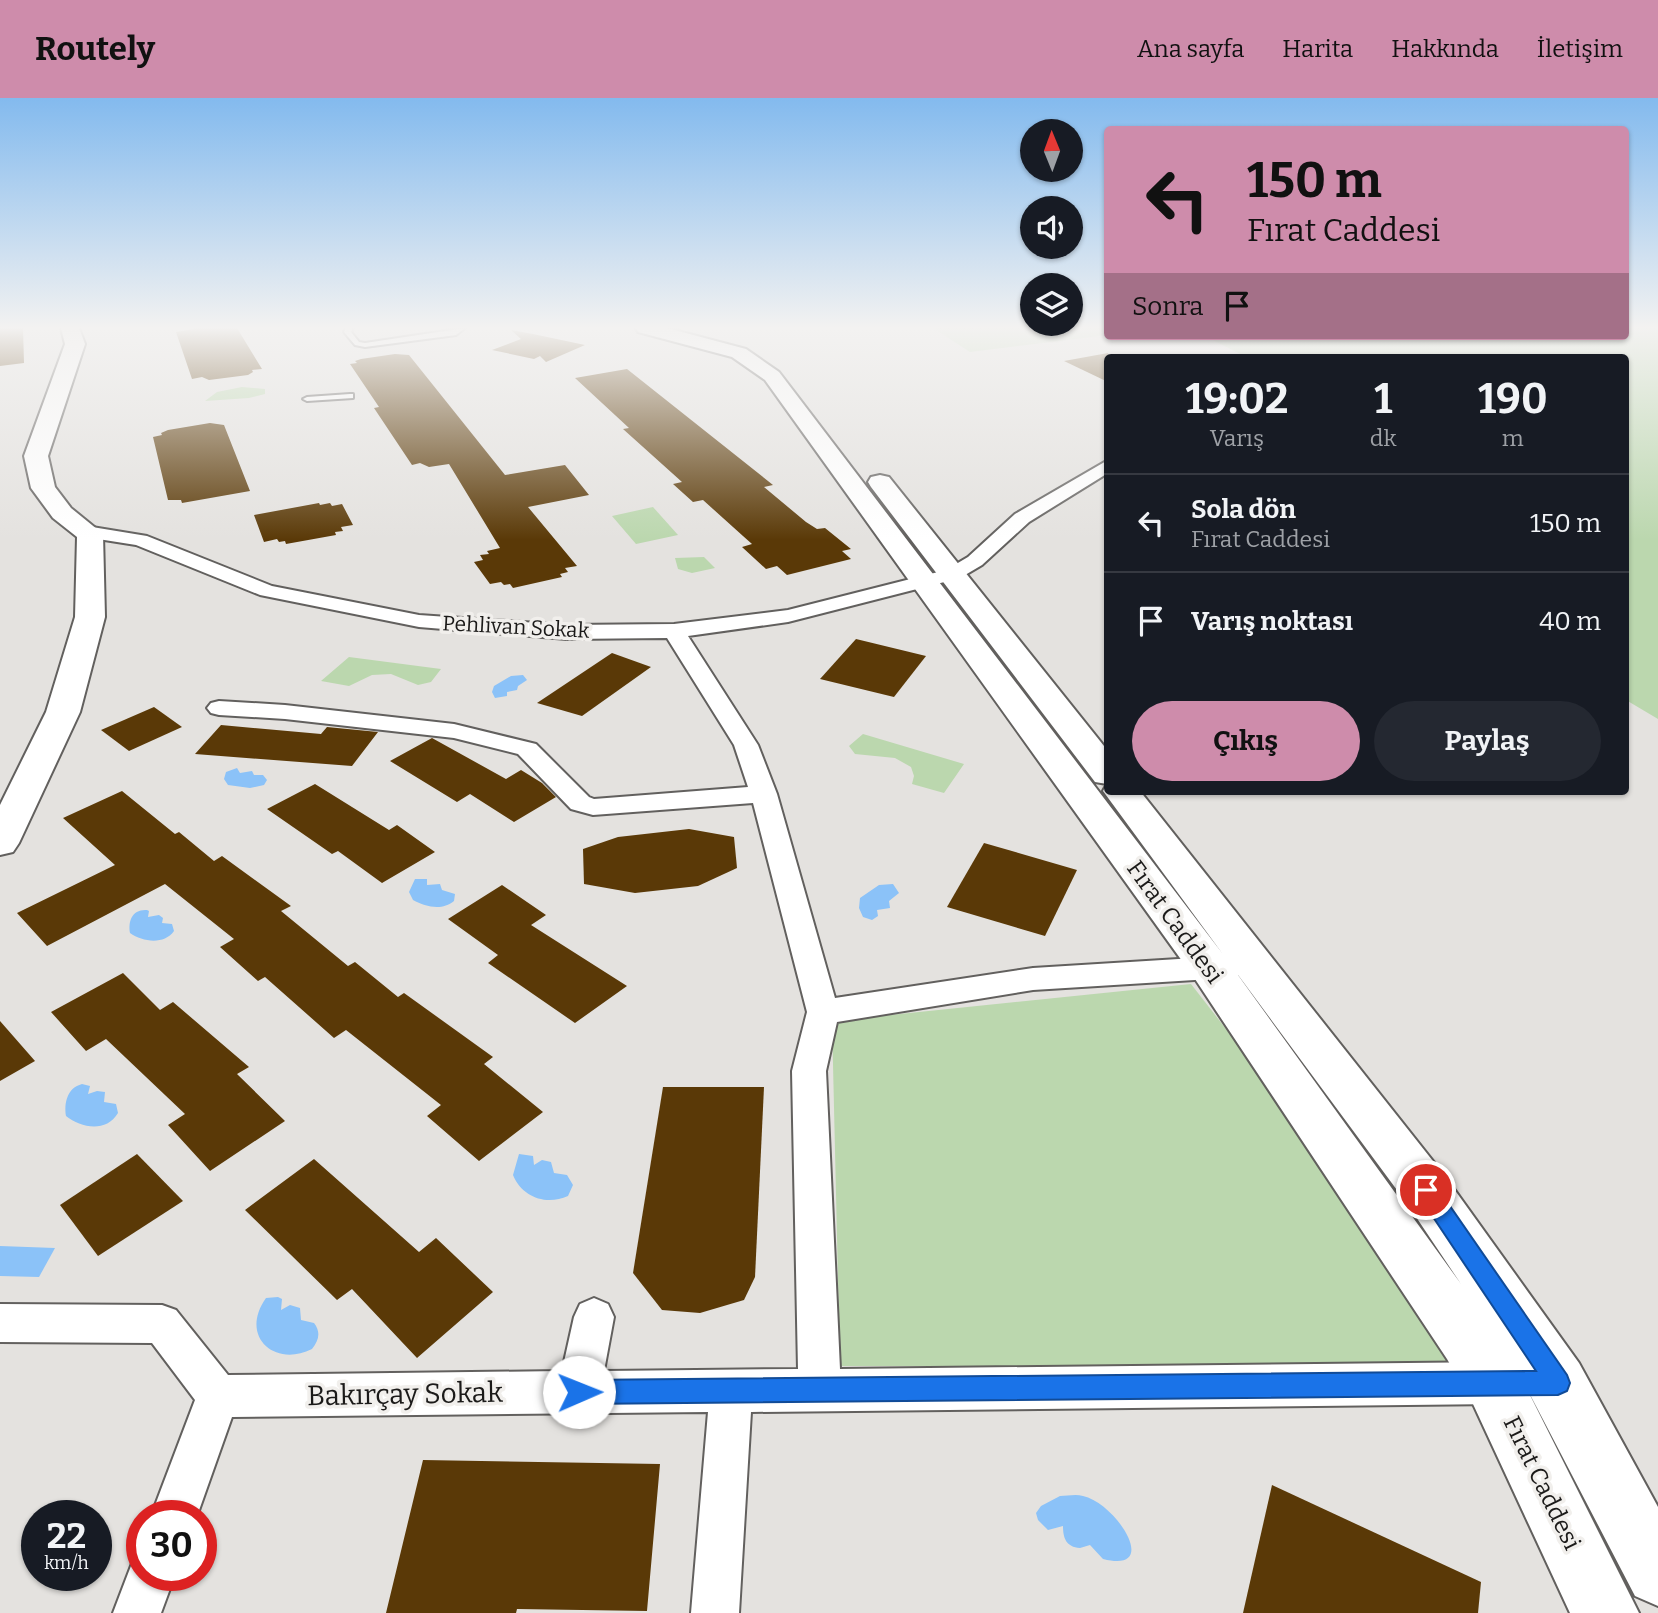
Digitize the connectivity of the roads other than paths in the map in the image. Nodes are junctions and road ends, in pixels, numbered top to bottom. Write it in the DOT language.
graph roads {
  1 [pos="56,399"];
  2 [pos="307,399"];
  3 [pos="311,399"];
  4 [pos="788,399"];
  5 [pos="813,399"];
  6 [pos="835,425"];
  7 [pos="1104,467"];
  8 [pos="869,468"];
  9 [pos="86,532"];
  10 [pos="938,579"];
  11 [pos="674,631"];
  12 [pos="219,708"];
  13 [pos="1104,769"];
  14 [pos="764,794"];
  15 [pos="1124,795"];
  16 [pos="0,843"];
  17 [pos="1233,967"];
  18 [pos="823,1012"];
  19 [pos="594,1317"];
  20 [pos="0,1323"];
  21 [pos="1558,1383"];
  22 [pos="1494,1384"];
  23 [pos="731,1390"];
  24 [pos="820,1390"];
  25 [pos="579,1392"];
  26 [pos="218,1396"];
  27 [pos="180,1500"];
  28 [pos="1658,1573"];
  29 [pos="145,1591"];
  30 [pos="137,1613"];
  31 [pos="715,1613"];
  32 [pos="1605,1613"];
  1 -- 9 [label="main road"];
  2 -- 3 [label="lane"];
  4 -- 10 [label="main road, Fırat Caddesi"];
  5 -- 6 [label="main road"];
  7 -- 10 [label="street"];
  8 -- 10 [label="main road, Fırat Caddesi"];
  9 -- 11 [label="street, Pehlivan Sokak"];
  9 -- 16 [label="main road"];
  10 -- 11 [label="street, Pehlivan Sokak"];
  10 -- 13 [label="main road, Fırat Caddesi"];
  10 -- 17 [label="main road, Fırat Caddesi"];
  11 -- 14 [label="street"];
  12 -- 14 [label="street"];
  14 -- 18 [label="street"];
  15 -- 17 [label="main road, Fırat Caddesi"];
  17 -- 18 [label="street"];
  17 -- 21 [label="main road, Fırat Caddesi"];
  17 -- 22 [label="main road, Fırat Caddesi"];
  18 -- 24 [label="street"];
  19 -- 25 [label="street"];
  20 -- 26 [label="street"];
  21 -- 22 [label="street, Bakırçay Sokak"];
  21 -- 28 [label="main road, Fırat Caddesi"];
  22 -- 24 [label="street, Bakırçay Sokak"];
  22 -- 32 [label="main road, Fırat Caddesi"];
  23 -- 24 [label="street, Bakırçay Sokak"];
  23 -- 25 [label="street, Bakırçay Sokak"];
  23 -- 31 [label="street"];
  25 -- 26 [label="street, Bakırçay Sokak"];
  26 -- 27 [label="street"];
  29 -- 30 [label="street"];
}
